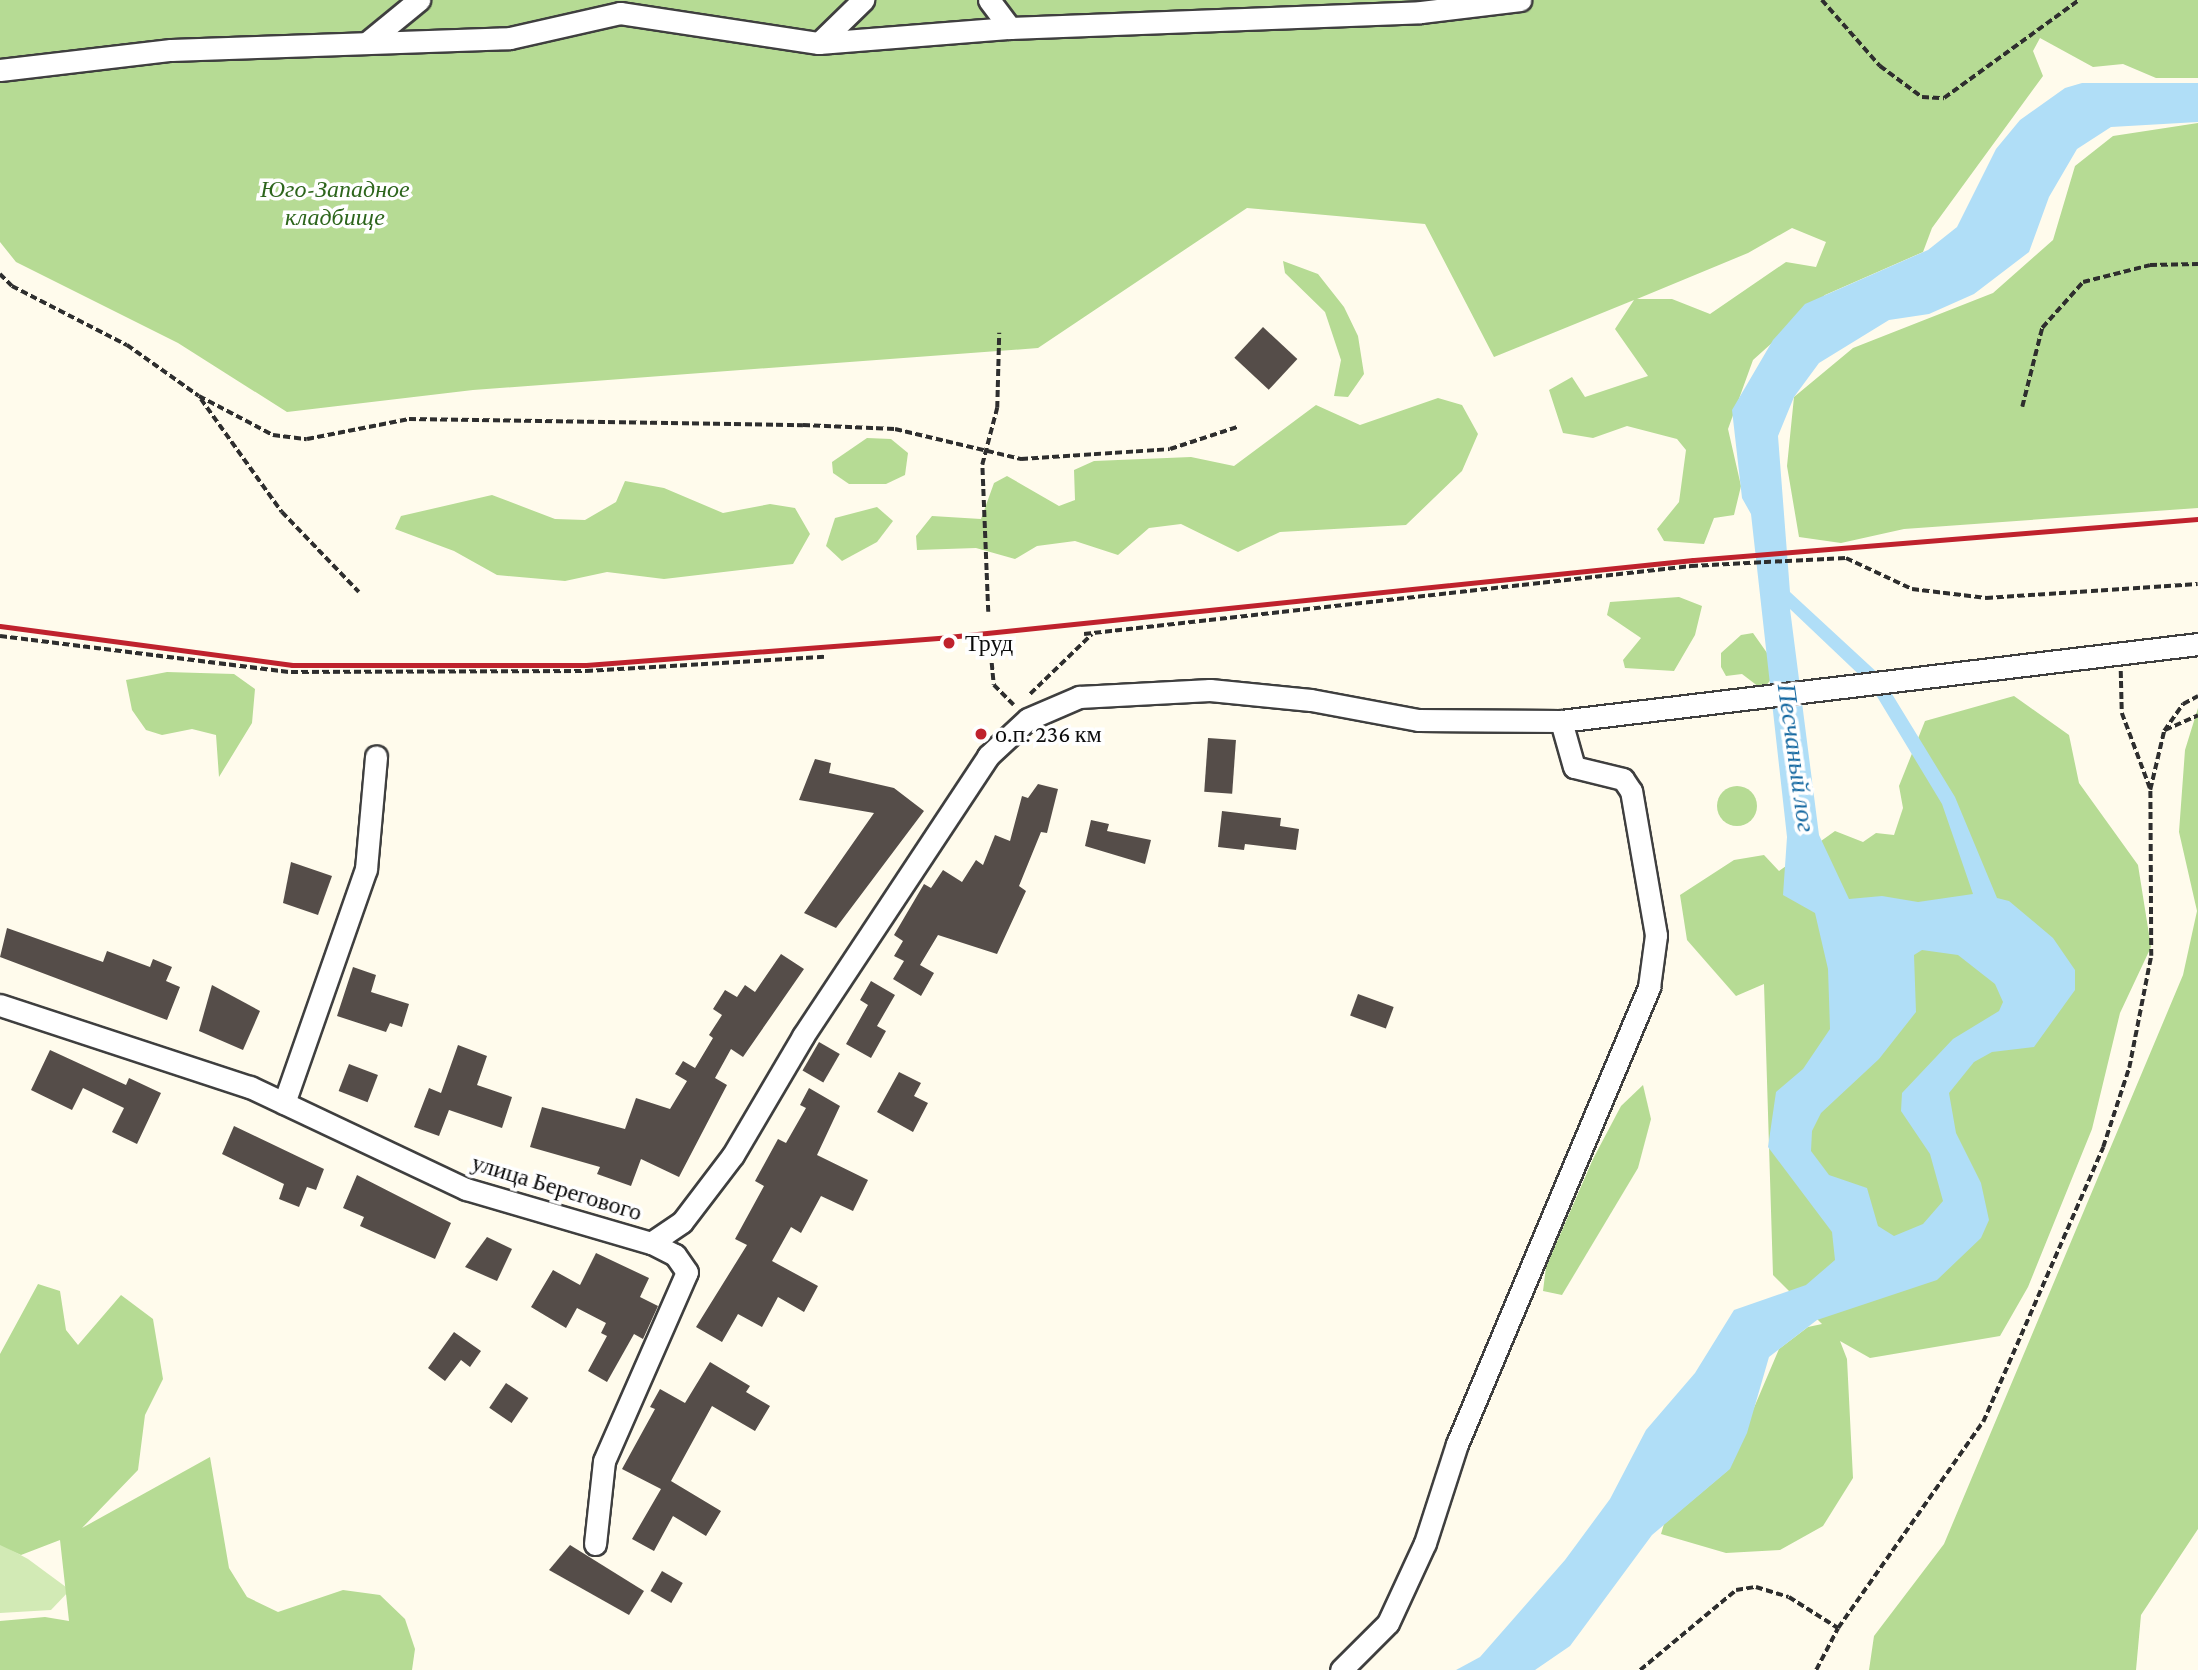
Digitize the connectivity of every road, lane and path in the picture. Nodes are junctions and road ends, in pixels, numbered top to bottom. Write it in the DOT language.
graph roads {
  1 [pos="419,0"];
  2 [pos="863,0"];
  3 [pos="989,0"];
  4 [pos="1520,0"];
  5 [pos="1822,0"];
  6 [pos="2079,0"];
  7 [pos="1416,6"];
  8 [pos="1010,28"];
  9 [pos="369,41"];
  10 [pos="820,43"];
  11 [pos="0,70"];
  12 [pos="2198,264"];
  13 [pos="0,274"];
  14 [pos="999,333"];
  15 [pos="199,396"];
  16 [pos="2022,407"];
  17 [pos="1237,427"];
  18 [pos="984,452"];
  19 [pos="2198,584"];
  20 [pos="359,592"];
  21 [pos="988,612"];
  22 [pos="1094,633"];
  23 [pos="1084,634"];
  24 [pos="0,636"];
  25 [pos="990,642"];
  26 [pos="2198,644"];
  27 [pos="2121,652"];
  28 [pos="825,657"];
  29 [pos="2198,696"];
  30 [pos="1022,713"];
  31 [pos="2198,715"];
  32 [pos="1561,721"];
  33 [pos="2164,731"];
  34 [pos="376,756"];
  35 [pos="2150,790"];
  36 [pos="0,1005"];
  37 [pos="284,1103"];
  38 [pos="651,1243"];
  39 [pos="595,1544"];
  40 [pos="1838,1628"];
  41 [pos="1341,1670"];
  42 [pos="1640,1670"];
  43 [pos="1816,1670"];
  1 -- 9 [label="street"];
  2 -- 10 [label="street"];
  3 -- 8 [label="street"];
  4 -- 7 [label="street"];
  5 -- 6 [label="path"];
  7 -- 8 [label="street"];
  8 -- 10 [label="street"];
  9 -- 10 [label="street"];
  9 -- 11 [label="street"];
  12 -- 16 [label="path"];
  13 -- 15 [label="path"];
  14 -- 18 [label="path"];
  15 -- 18 [label="path"];
  15 -- 20 [label="path"];
  17 -- 18 [label="path"];
  18 -- 21 [label="path"];
  19 -- 22 [label="path"];
  22 -- 23 [label="path"];
  22 -- 30 [label="path"];
  24 -- 28 [label="path"];
  25 -- 30 [label="path"];
  26 -- 27 [label="street, улица Берегового"];
  27 -- 32 [label="street, улица Берегового"];
  27 -- 35 [label="path"];
  29 -- 33 [label="path"];
  30 -- 32 [label="street, улица Берегового"];
  30 -- 38 [label="street, улица Берегового"];
  31 -- 33 [label="path"];
  32 -- 41 [label="street"];
  33 -- 35 [label="path"];
  34 -- 37 [label="street"];
  35 -- 40 [label="path"];
  36 -- 37 [label="street, улица Берегового"];
  37 -- 38 [label="street, улица Берегового"];
  38 -- 39 [label="street"];
  40 -- 42 [label="path"];
  40 -- 43 [label="path"];
}
